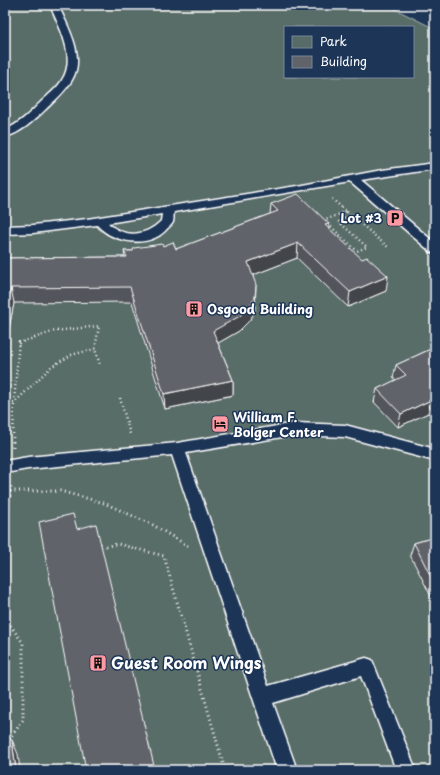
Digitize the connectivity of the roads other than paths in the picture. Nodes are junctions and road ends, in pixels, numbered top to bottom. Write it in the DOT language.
graph roads {
  1 [pos="54,5"];
  2 [pos="5,134"];
  3 [pos="433,169"];
  4 [pos="352,178"];
  5 [pos="168,210"];
  6 [pos="100,221"];
  7 [pos="5,230"];
  8 [pos="435,249"];
  9 [pos="177,449"];
  10 [pos="435,455"];
  11 [pos="9,466"];
  12 [pos="262,697"];
  13 [pos="287,770"];
  14 [pos="406,770"];
  1 -- 2 [label="lane"];
  3 -- 4 [label="lane"];
  4 -- 5 [label="lane"];
  4 -- 8 [label="lane"];
  5 -- 6 [label="lane"];
  5 -- 6 [label="lane"];
  6 -- 7 [label="lane"];
  9 -- 10 [label="lane"];
  9 -- 11 [label="lane"];
  9 -- 12 [label="lane"];
  12 -- 13 [label="lane"];
  12 -- 14 [label="lane"];
}
